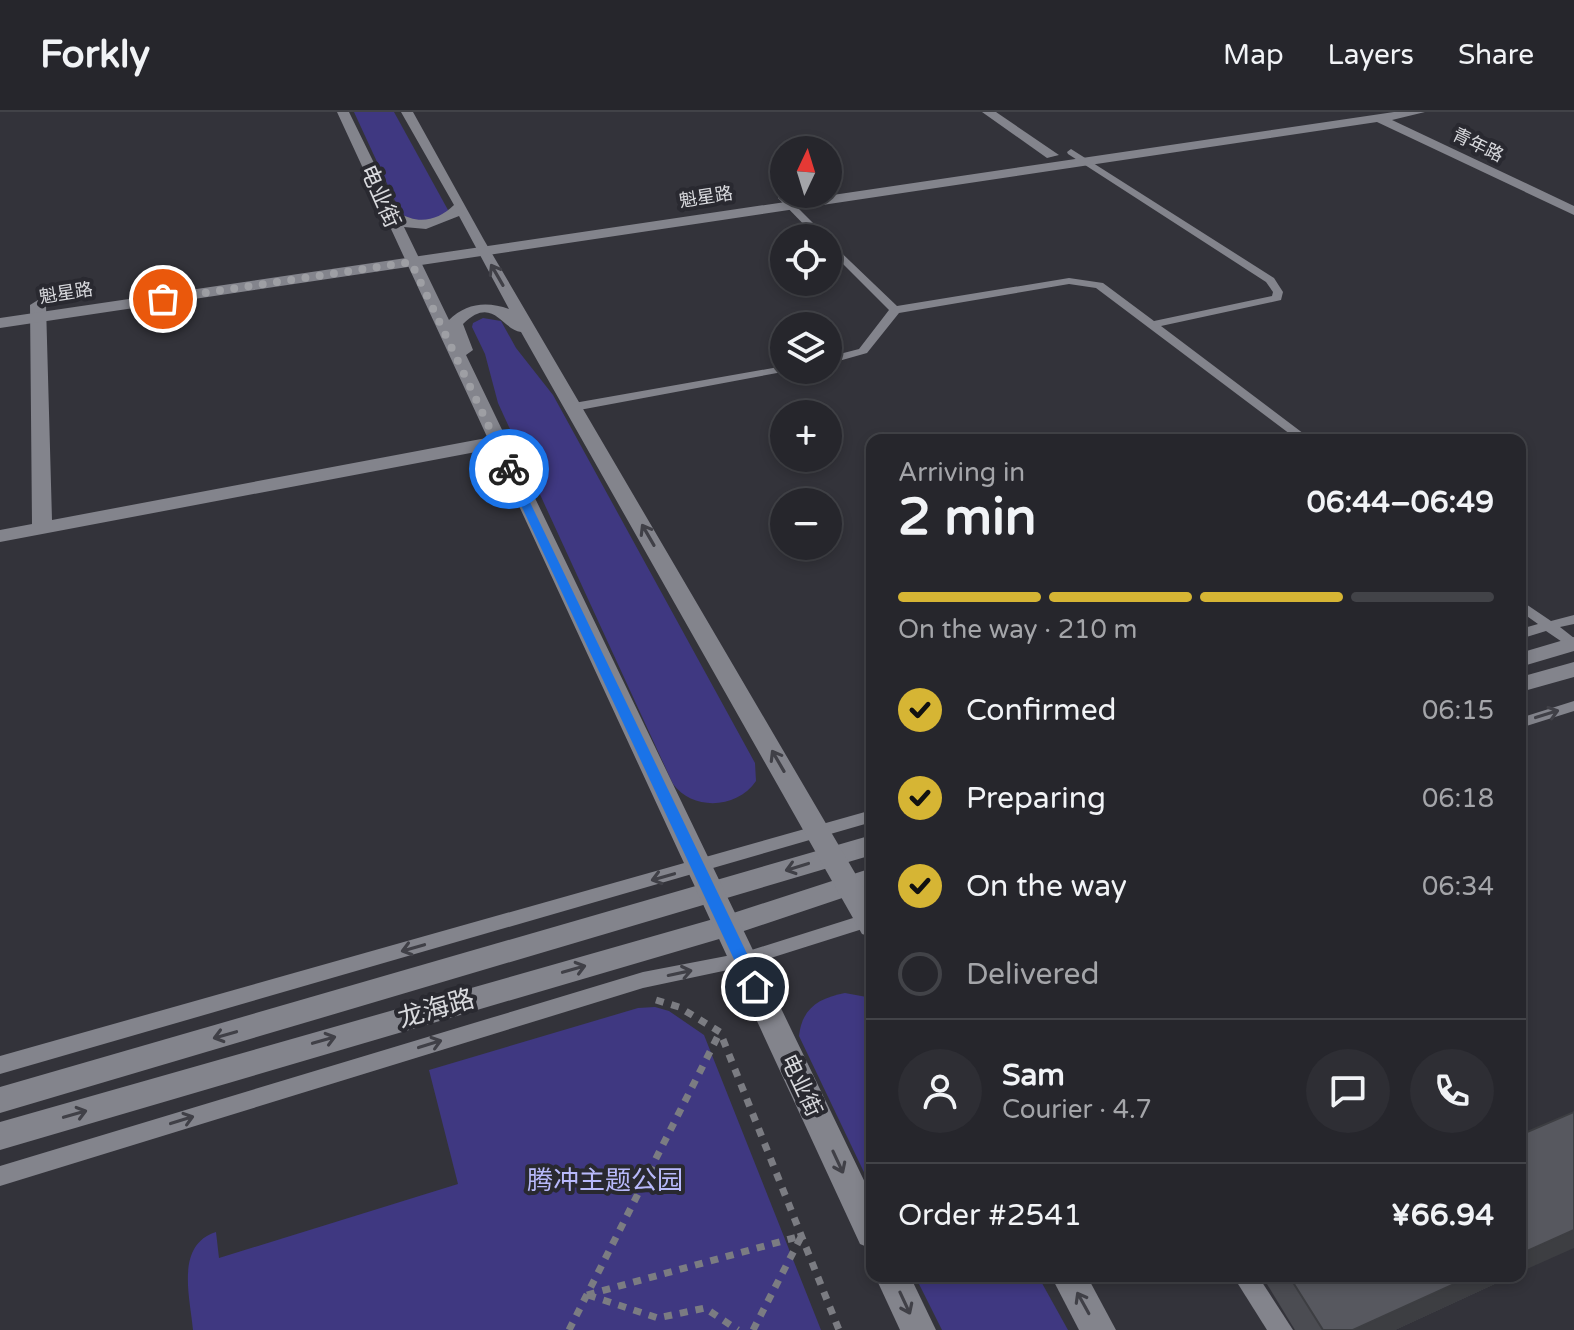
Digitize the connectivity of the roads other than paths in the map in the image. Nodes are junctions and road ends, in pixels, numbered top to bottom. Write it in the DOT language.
graph roads {
  1 [pos="343,112"];
  2 [pos="407,112"];
  3 [pos="988,112"];
  4 [pos="1332,112"];
  5 [pos="1419,112"];
  6 [pos="1381,115"];
  7 [pos="1071,152"];
  8 [pos="1052,155"];
  9 [pos="1085,161"];
  10 [pos="842,187"];
  11 [pos="842,191"];
  12 [pos="770,201"];
  13 [pos="1574,201"];
  14 [pos="461,206"];
  15 [pos="798,208"];
  16 [pos="1574,211"];
  17 [pos="389,213"];
  18 [pos="811,224"];
  19 [pos="480,245"];
  20 [pos="408,256"];
  21 [pos="842,257"];
  22 [pos="895,310"];
  23 [pos="0,311"];
  24 [pos="38,311"];
  25 [pos="0,323"];
  26 [pos="1154,324"];
  27 [pos="842,357"];
  28 [pos="550,367"];
  29 [pos="770,372"];
  30 [pos="469,384"];
  31 [pos="574,407"];
  32 [pos="1298,434"];
  33 [pos="497,442"];
  34 [pos="42,528"];
  35 [pos="0,536"];
  36 [pos="1526,609"];
  37 [pos="1574,619"];
  38 [pos="1549,626"];
  39 [pos="1526,632"];
  40 [pos="1574,645"];
  41 [pos="1526,658"];
  42 [pos="1574,669"];
  43 [pos="1526,683"];
  44 [pos="1574,706"];
  45 [pos="1526,721"];
  46 [pos="866,818"];
  47 [pos="818,831"];
  48 [pos="866,847"];
  49 [pos="833,856"];
  50 [pos="698,867"];
  51 [pos="860,881"];
  52 [pos="712,894"];
  53 [pos="866,903"];
  54 [pos="866,923"];
  55 [pos="726,926"];
  56 [pos="742,960"];
  57 [pos="0,1065"];
  58 [pos="0,1100"];
  59 [pos="0,1136"];
  60 [pos="0,1176"];
  61 [pos="866,1220"];
  62 [pos="895,1282"];
  63 [pos="1071,1282"];
  64 [pos="1249,1282"];
  65 [pos="918,1330"];
  66 [pos="1098,1330"];
  67 [pos="1281,1330"];
  1 -- 17 [label="street, 电业街"];
  2 -- 14 [label="street"];
  3 -- 8 [label="street"];
  4 -- 7 [label="street"];
  5 -- 6 [label="street, 魁星路"];
  6 -- 9 [label="street, 魁星路"];
  6 -- 13 [label="street, 青年路"];
  6 -- 16 [label="street, 青年路"];
  7 -- 8 [label="street"];
  7 -- 9 [label="lane"];
  8 -- 10 [label="street"];
  9 -- 11 [label="street, 魁星路"];
  9 -- 26 [label="lane"];
  12 -- 19 [label="street, 魁星路"];
  14 -- 17 [label="street"];
  14 -- 19 [label="street"];
  15 -- 18 [label="lane"];
  17 -- 20 [label="street, 电业街"];
  19 -- 20 [label="street, 魁星路"];
  28 -- 19 [label="street, one-way"];
  20 -- 24 [label="street, 魁星路"];
  20 -- 30 [label="street, 电业街"];
  21 -- 22 [label="lane"];
  22 -- 26 [label="lane"];
  22 -- 27 [label="lane"];
  23 -- 24 [label="street, 魁星路"];
  24 -- 25 [label="street, 魁星路"];
  24 -- 34 [label="street"];
  26 -- 32 [label="lane"];
  28 -- 30 [label="street"];
  28 -- 31 [label="street"];
  29 -- 31 [label="lane"];
  30 -- 33 [label="street, 电业街"];
  47 -- 31 [label="street, one-way"];
  33 -- 34 [label="street"];
  33 -- 50 [label="street, 电业街"];
  34 -- 35 [label="street"];
  36 -- 38 [label="lane"];
  37 -- 38 [label="lane"];
  38 -- 39 [label="lane"];
  38 -- 40 [label="lane"];
  40 -- 41 [label="street"];
  42 -- 43 [label="street"];
  45 -- 44 [label="lane, one-way"];
  46 -- 47 [label="lane"];
  47 -- 49 [label="street"];
  47 -- 50 [label="lane"];
  48 -- 49 [label="street, 龙海路"];
  49 -- 51 [label="street"];
  49 -- 52 [label="street, 龙海路, one-way"];
  50 -- 52 [label="street, 电业街"];
  50 -- 57 [label="lane, one-way"];
  51 -- 53 [label="street"];
  51 -- 55 [label="street, 龙海路"];
  52 -- 55 [label="street, 电业街"];
  52 -- 58 [label="street, 龙海路, one-way"];
  54 -- 56 [label="lane"];
  55 -- 56 [label="street, 电业街"];
  59 -- 55 [label="street, 龙海路, one-way"];
  60 -- 56 [label="lane, one-way"];
  56 -- 61 [label="street, 电业街, one-way"];
  62 -- 65 [label="street, one-way"];
  66 -- 63 [label="street, one-way"];
  64 -- 67 [label="lane"];
}
